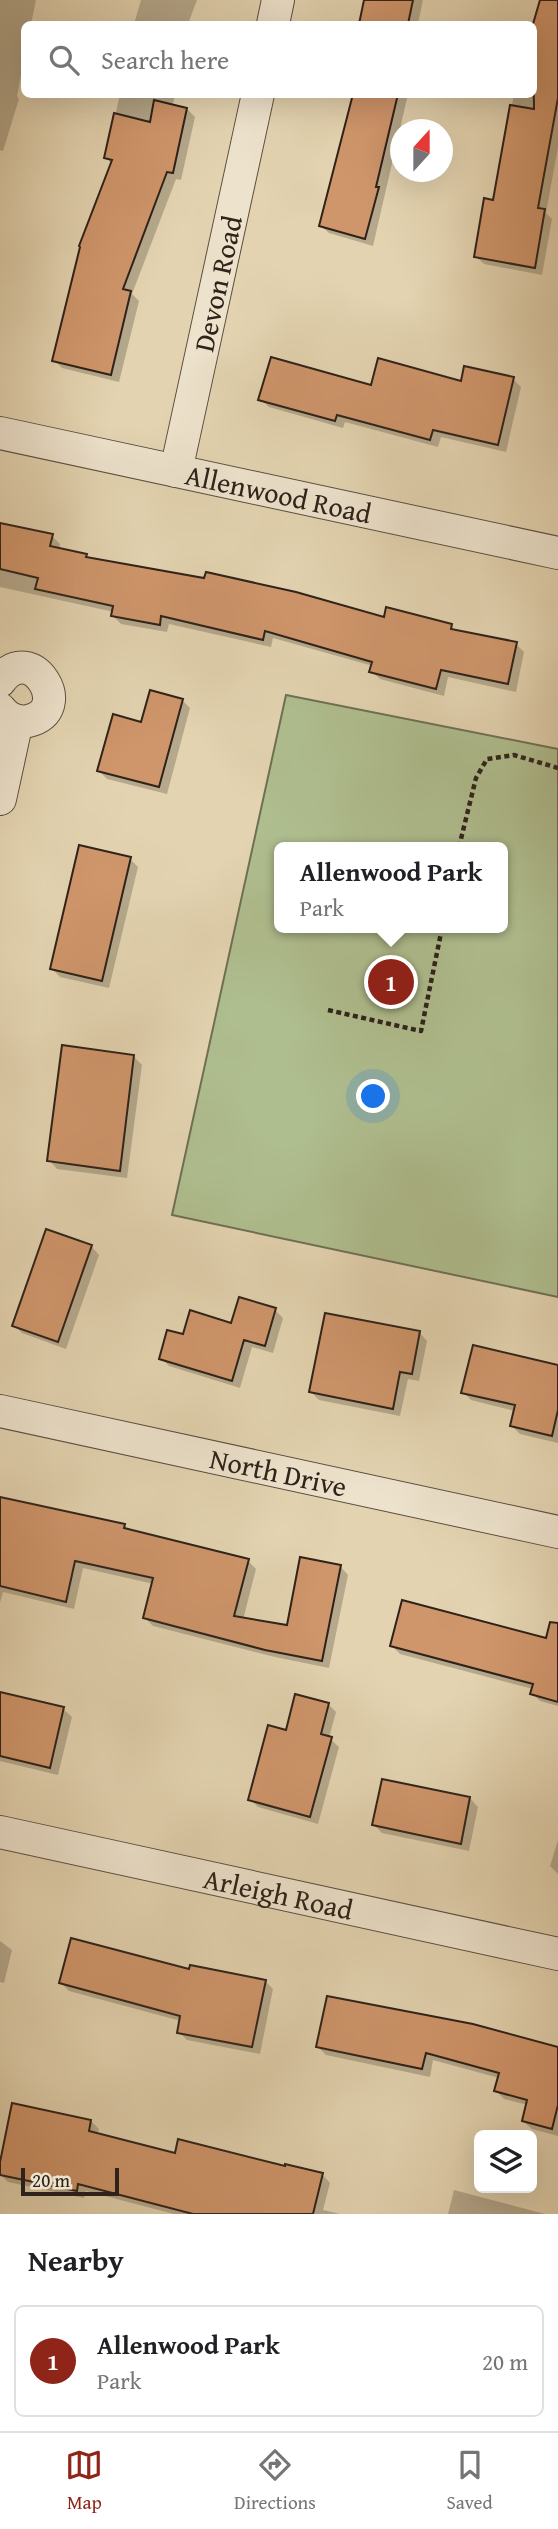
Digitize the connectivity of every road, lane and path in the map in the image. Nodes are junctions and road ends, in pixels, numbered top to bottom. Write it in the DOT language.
graph roads {
  1 [pos="278,0"];
  2 [pos="274,21"];
  3 [pos="257,98"];
  4 [pos="0,433"];
  5 [pos="176,471"];
  6 [pos="557,546"];
  7 [pos="0,681"];
  8 [pos="8,715"];
  9 [pos="558,768"];
  10 [pos="0,799"];
  11 [pos="460,842"];
  12 [pos="441,933"];
  13 [pos="328,1010"];
  14 [pos="0,1411"];
  15 [pos="558,1532"];
  16 [pos="0,1832"];
  17 [pos="558,1954"];
  1 -- 2 [label="street"];
  3 -- 5 [label="street, Devon Road"];
  4 -- 5 [label="street, Allenwood Road"];
  5 -- 6 [label="street, Allenwood Road"];
  7 -- 8 [label="street"];
  8 -- 10 [label="street"];
  9 -- 11 [label="path"];
  12 -- 13 [label="path"];
  14 -- 15 [label="street, North Drive"];
  16 -- 17 [label="street, Arleigh Road"];
}
